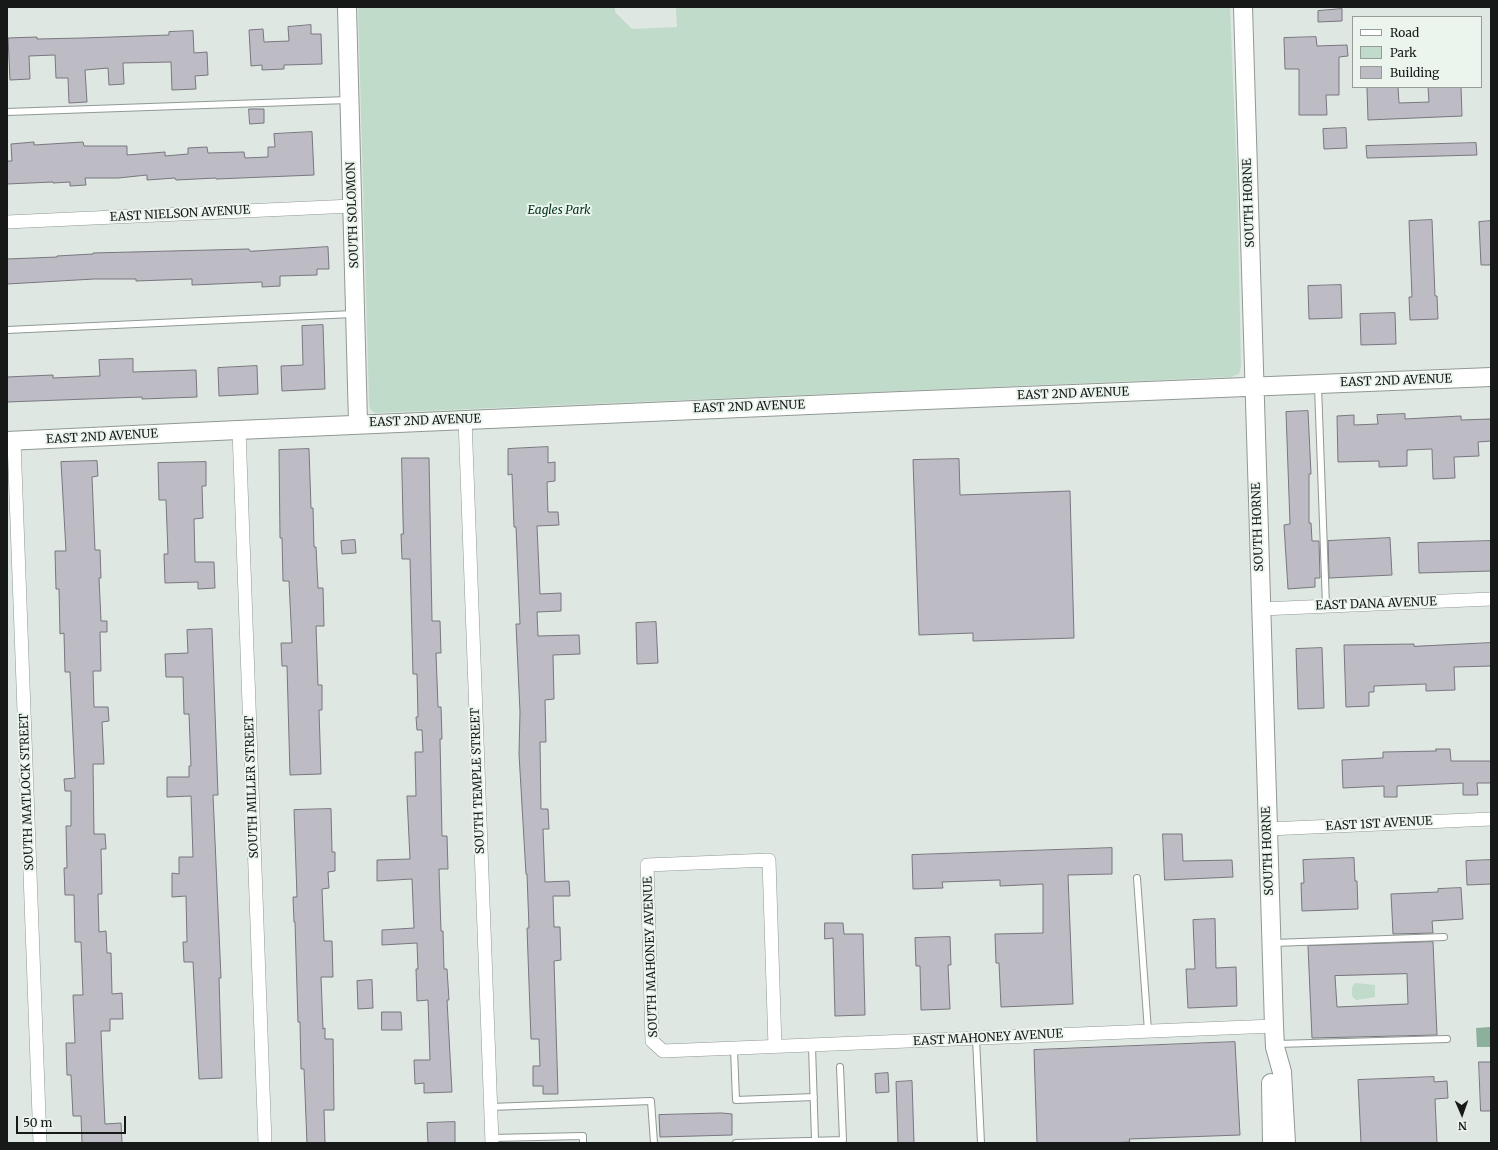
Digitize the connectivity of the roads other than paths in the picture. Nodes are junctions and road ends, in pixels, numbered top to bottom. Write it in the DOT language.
graph roads {
  1 [pos="346,7"];
  2 [pos="1243,7"];
  3 [pos="349,100"];
  4 [pos="7,112"];
  5 [pos="352,206"];
  6 [pos="7,222"];
  7 [pos="355,314"];
  8 [pos="7,330"];
  9 [pos="1491,377"];
  10 [pos="1318,384"];
  11 [pos="1254,387"];
  12 [pos="465,419"];
  13 [pos="358,423"];
  14 [pos="239,430"];
  15 [pos="10,441"];
  16 [pos="1491,600"];
  17 [pos="1326,606"];
  18 [pos="1261,609"];
  19 [pos="1491,819"];
  20 [pos="1268,829"];
  21 [pos="1138,878"];
  22 [pos="1444,937"];
  23 [pos="1272,943"];
  24 [pos="1274,1026"];
  25 [pos="1148,1031"];
  26 [pos="976,1039"];
  27 [pos="1447,1039"];
  28 [pos="1275,1045"];
  29 [pos="812,1046"];
  30 [pos="776,1047"];
  31 [pos="734,1049"];
  32 [pos="703,1050"];
  33 [pos="840,1067"];
  34 [pos="814,1097"];
  35 [pos="490,1107"];
  36 [pos="815,1140"];
  37 [pos="492,1141"];
  38 [pos="843,1141"];
  39 [pos="40,1143"];
  40 [pos="265,1143"];
  41 [pos="583,1143"];
  42 [pos="654,1143"];
  43 [pos="736,1143"];
  44 [pos="980,1143"];
  45 [pos="1272,1143"];
  46 [pos="1286,1143"];
  1 -- 3 [label="street, SOUTH SOLOMON"];
  2 -- 11 [label="street, SOUTH HORNE"];
  3 -- 4 [label="lane"];
  3 -- 5 [label="street, SOUTH SOLOMON"];
  5 -- 6 [label="street, EAST NIELSON AVENUE"];
  5 -- 7 [label="street, SOUTH SOLOMON"];
  7 -- 8 [label="lane"];
  7 -- 13 [label="street, SOUTH SOLOMON"];
  9 -- 10 [label="street, EAST 2ND AVENUE"];
  10 -- 11 [label="street, EAST 2ND AVENUE"];
  10 -- 17 [label="lane"];
  11 -- 12 [label="street, EAST 2ND AVENUE"];
  11 -- 18 [label="street, SOUTH HORNE"];
  12 -- 13 [label="street, EAST 2ND AVENUE"];
  12 -- 35 [label="street, SOUTH TEMPLE STREET"];
  13 -- 14 [label="street, EAST 2ND AVENUE"];
  14 -- 15 [label="street, EAST 2ND AVENUE"];
  14 -- 40 [label="street, SOUTH MILLER STREET"];
  15 -- 39 [label="street, SOUTH MATLOCK STREET"];
  16 -- 17 [label="street, EAST DANA AVENUE"];
  17 -- 18 [label="street, EAST DANA AVENUE"];
  18 -- 20 [label="street, SOUTH HORNE"];
  19 -- 20 [label="street, EAST 1ST AVENUE"];
  20 -- 23 [label="street, SOUTH HORNE"];
  21 -- 25 [label="lane"];
  22 -- 23 [label="lane"];
  23 -- 24 [label="street, SOUTH HORNE"];
  24 -- 25 [label="street, EAST MAHONEY AVENUE"];
  24 -- 28 [label="street, SOUTH HORNE"];
  25 -- 26 [label="street, EAST MAHONEY AVENUE"];
  26 -- 29 [label="street, EAST MAHONEY AVENUE"];
  26 -- 44 [label="lane"];
  27 -- 28 [label="lane"];
  28 -- 45 [label="street, SOUTH HORNE"];
  28 -- 46 [label="street, SOUTH HORNE"];
  29 -- 30 [label="street, EAST MAHONEY AVENUE"];
  29 -- 34 [label="lane"];
  30 -- 31 [label="street, EAST MAHONEY AVENUE"];
  30 -- 32 [label="street, SOUTH MAHONEY AVENUE"];
  31 -- 32 [label="street, EAST MAHONEY AVENUE"];
  31 -- 34 [label="lane"];
  33 -- 38 [label="lane"];
  34 -- 36 [label="lane"];
  35 -- 37 [label="street, SOUTH TEMPLE STREET"];
  35 -- 42 [label="lane"];
  36 -- 38 [label="lane"];
  36 -- 43 [label="lane"];
  37 -- 41 [label="lane"];
}
